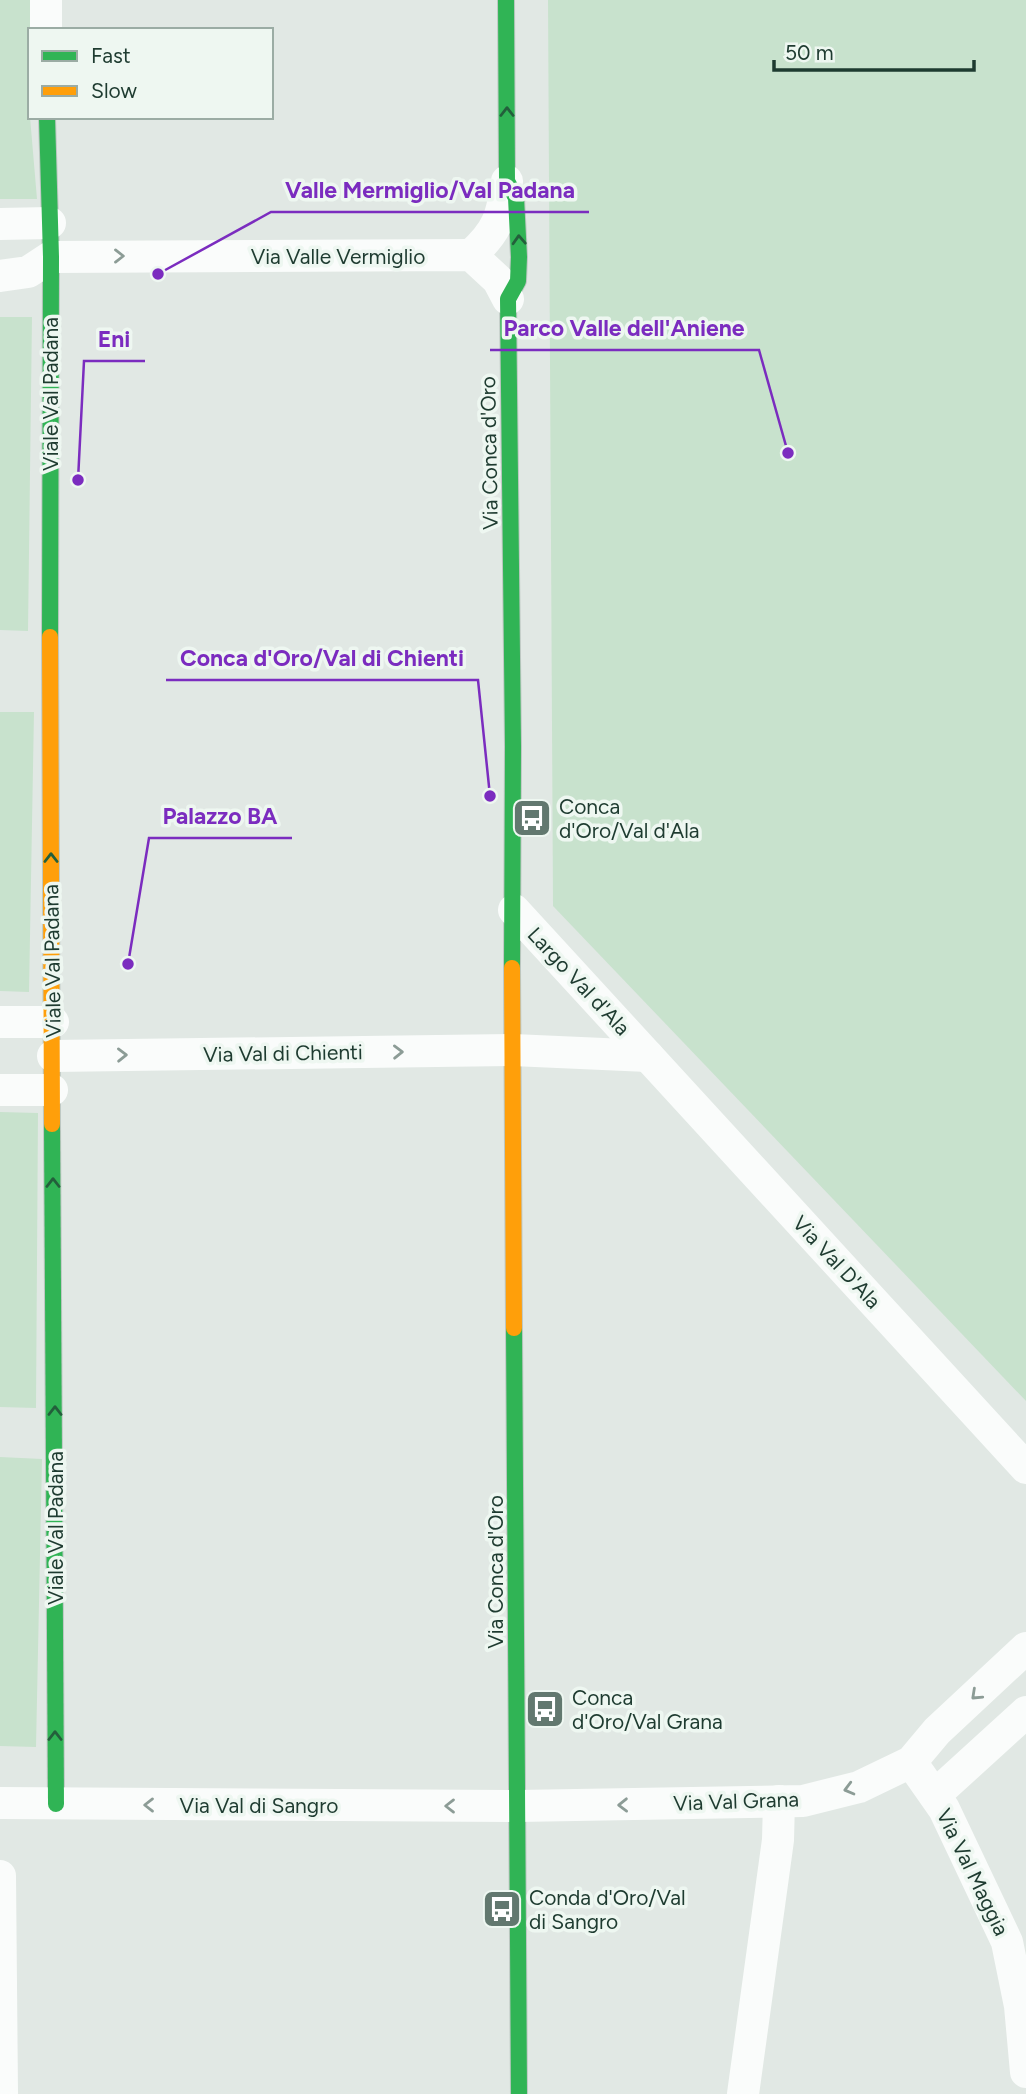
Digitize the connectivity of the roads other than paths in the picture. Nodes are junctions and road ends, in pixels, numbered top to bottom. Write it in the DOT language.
graph roads {
  1 [pos="46,0"];
  2 [pos="506,0"];
  3 [pos="46,28"];
  4 [pos="47,119"];
  5 [pos="508,181"];
  6 [pos="50,223"];
  7 [pos="0,224"];
  8 [pos="471,255"];
  9 [pos="51,257"];
  10 [pos="0,276"];
  11 [pos="508,299"];
  12 [pos="514,911"];
  13 [pos="0,1022"];
  14 [pos="53,1022"];
  15 [pos="513,1050"];
  16 [pos="53,1056"];
  17 [pos="648,1056"];
  18 [pos="0,1090"];
  19 [pos="52,1090"];
  20 [pos="1026,1468"];
  21 [pos="1026,1648"];
  22 [pos="1026,1712"];
  23 [pos="911,1762"];
  24 [pos="935,1795"];
  25 [pos="779,1801"];
  26 [pos="0,1803"];
  27 [pos="56,1804"];
  28 [pos="518,1807"];
  29 [pos="0,1876"];
  30 [pos="1026,2072"];
  31 [pos="2,2094"];
  32 [pos="519,2094"];
  33 [pos="743,2094"];
  1 -- 3 [label="street"];
  5 -- 2 [label="street, Via Conca d'Oro, one-way"];
  4 -- 6 [label="street, Viale Val Padana"];
  5 -- 8 [label="street"];
  11 -- 5 [label="street, Via Conca d'Oro, one-way"];
  6 -- 7 [label="street"];
  6 -- 9 [label="street, Viale Val Padana"];
  9 -- 8 [label="street, Via Valle Vermiglio, one-way"];
  8 -- 11 [label="street"];
  9 -- 10 [label="street, Via Valle Vermiglio"];
  14 -- 9 [label="street, Viale Val Padana, one-way"];
  11 -- 12 [label="street, Via Conca d'Oro"];
  12 -- 15 [label="street, Largo Val d'Ala"];
  12 -- 17 [label="street, Largo Val d'Ala"];
  13 -- 14 [label="street"];
  14 -- 16 [label="street, Viale Val Padana"];
  16 -- 15 [label="street, Via Val di Chienti, one-way"];
  15 -- 17 [label="street, Largo Val d'Ala"];
  15 -- 28 [label="street, Via Conca d'Oro"];
  16 -- 19 [label="street, Viale Val Padana"];
  17 -- 20 [label="street, Via Val D'Ala"];
  18 -- 19 [label="street"];
  27 -- 19 [label="street, Viale Val Padana, one-way"];
  21 -- 23 [label="street, Via Val Grana, one-way"];
  22 -- 24 [label="street"];
  23 -- 24 [label="street, Via Val Maggia"];
  23 -- 25 [label="street, Via Val Grana, one-way"];
  24 -- 30 [label="street, Via Val Maggia"];
  25 -- 28 [label="street, Via Val Grana, one-way"];
  25 -- 33 [label="street"];
  26 -- 27 [label="street, Via Val di Sangro"];
  28 -- 27 [label="street, Via Val di Sangro, one-way"];
  28 -- 32 [label="street, Via Conca d'Oro"];
  29 -- 31 [label="street"];
}
